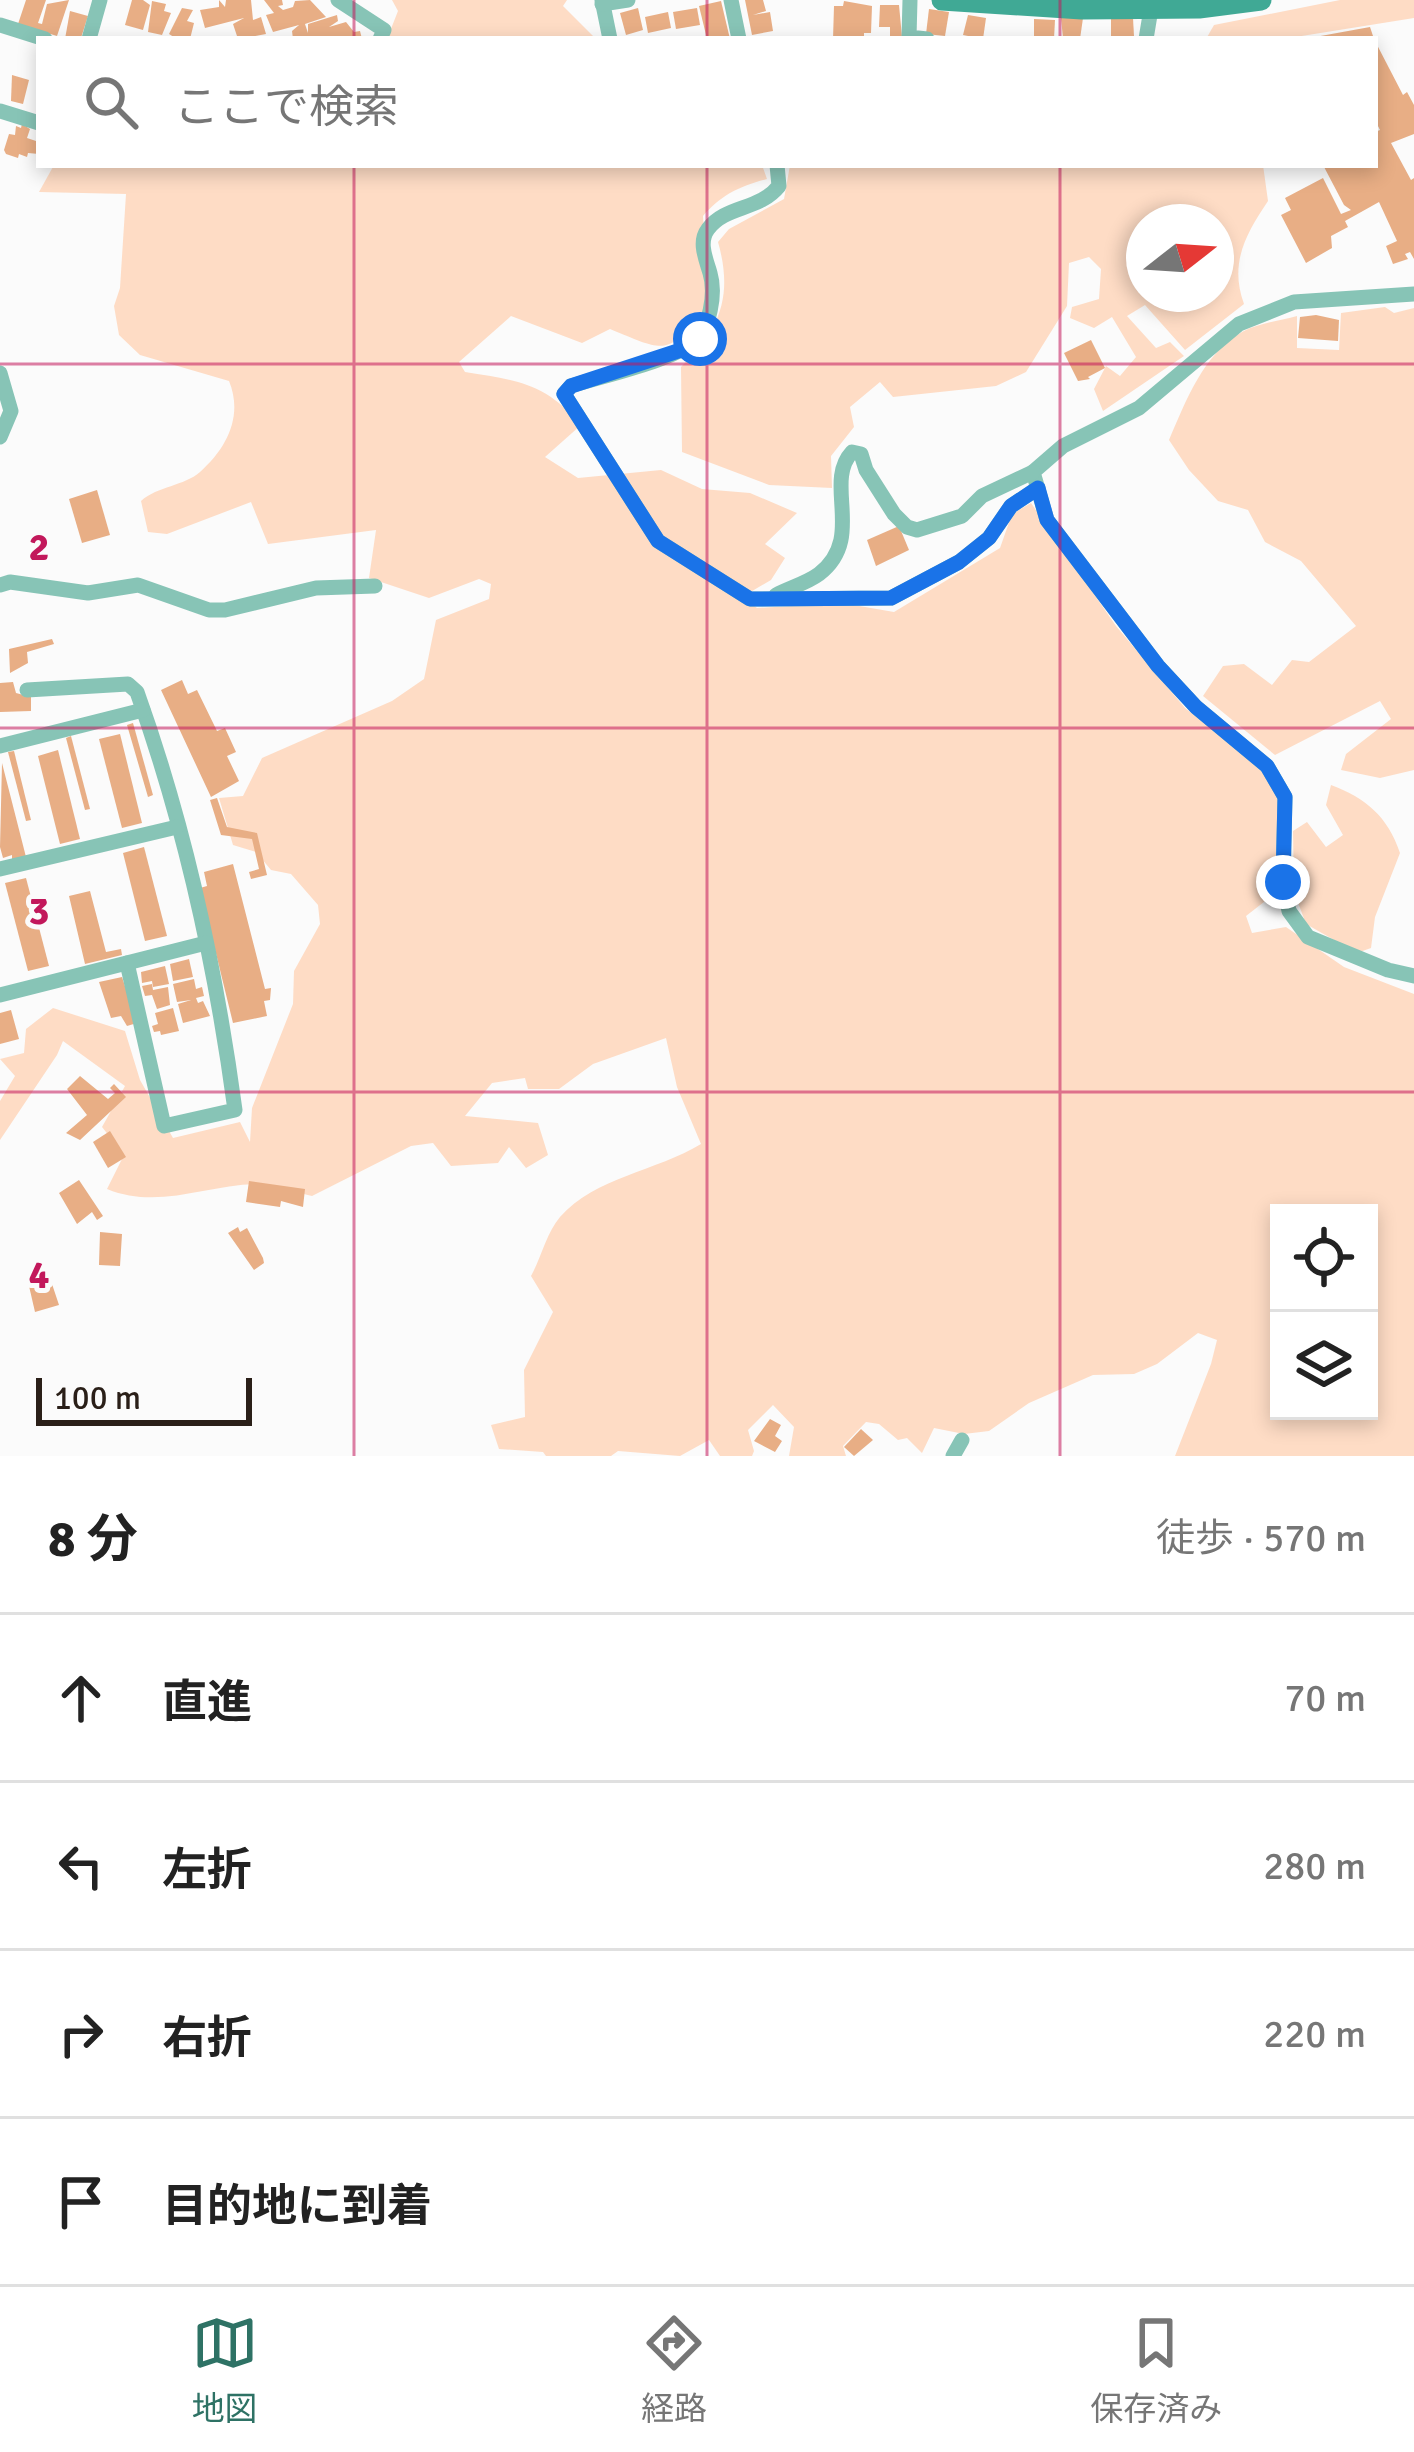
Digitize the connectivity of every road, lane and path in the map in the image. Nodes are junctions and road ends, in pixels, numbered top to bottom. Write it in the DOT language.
graph roads {
  1 [pos="100,0"];
  2 [pos="338,0"];
  3 [pos="628,0"];
  4 [pos="731,0"];
  5 [pos="910,0"];
  6 [pos="943,0"];
  7 [pos="1261,0"];
  8 [pos="602,2"];
  9 [pos="1007,3"];
  10 [pos="1151,9"];
  11 [pos="0,25"];
  12 [pos="36,36"];
  13 [pos="89,36"];
  14 [pos="381,36"];
  15 [pos="609,36"];
  16 [pos="738,36"];
  17 [pos="909,36"];
  18 [pos="1146,36"];
  19 [pos="0,111"];
  20 [pos="36,122"];
  21 [pos="777,168"];
  22 [pos="1414,294"];
  23 [pos="0,373"];
  24 [pos="0,437"];
  25 [pos="1036,480"];
  26 [pos="0,585"];
  27 [pos="375,586"];
  28 [pos="768,599"];
  29 [pos="27,690"];
  30 [pos="143,710"];
  31 [pos="0,746"];
  32 [pos="177,827"];
  33 [pos="0,869"];
  34 [pos="206,943"];
  35 [pos="127,963"];
  36 [pos="1414,976"];
  37 [pos="0,995"];
  1 -- 13 [label="street"];
  2 -- 14 [label="street"];
  3 -- 8 [label="street"];
  4 -- 16 [label="street"];
  5 -- 17 [label="street"];
  6 -- 9 [label="street"];
  7 -- 10 [label="street"];
  8 -- 15 [label="street"];
  9 -- 10 [label="street"];
  10 -- 18 [label="street"];
  11 -- 12 [label="street"];
  19 -- 20 [label="street"];
  21 -- 28 [label="street"];
  22 -- 25 [label="street"];
  23 -- 24 [label="street"];
  25 -- 28 [label="street"];
  25 -- 28 [label="street"];
  25 -- 36 [label="street"];
  26 -- 27 [label="street"];
  29 -- 30 [label="street"];
  30 -- 31 [label="street"];
  30 -- 32 [label="street"];
  32 -- 33 [label="street"];
  32 -- 34 [label="street"];
  34 -- 35 [label="street"];
  34 -- 35 [label="street"];
  35 -- 37 [label="street"];
}
